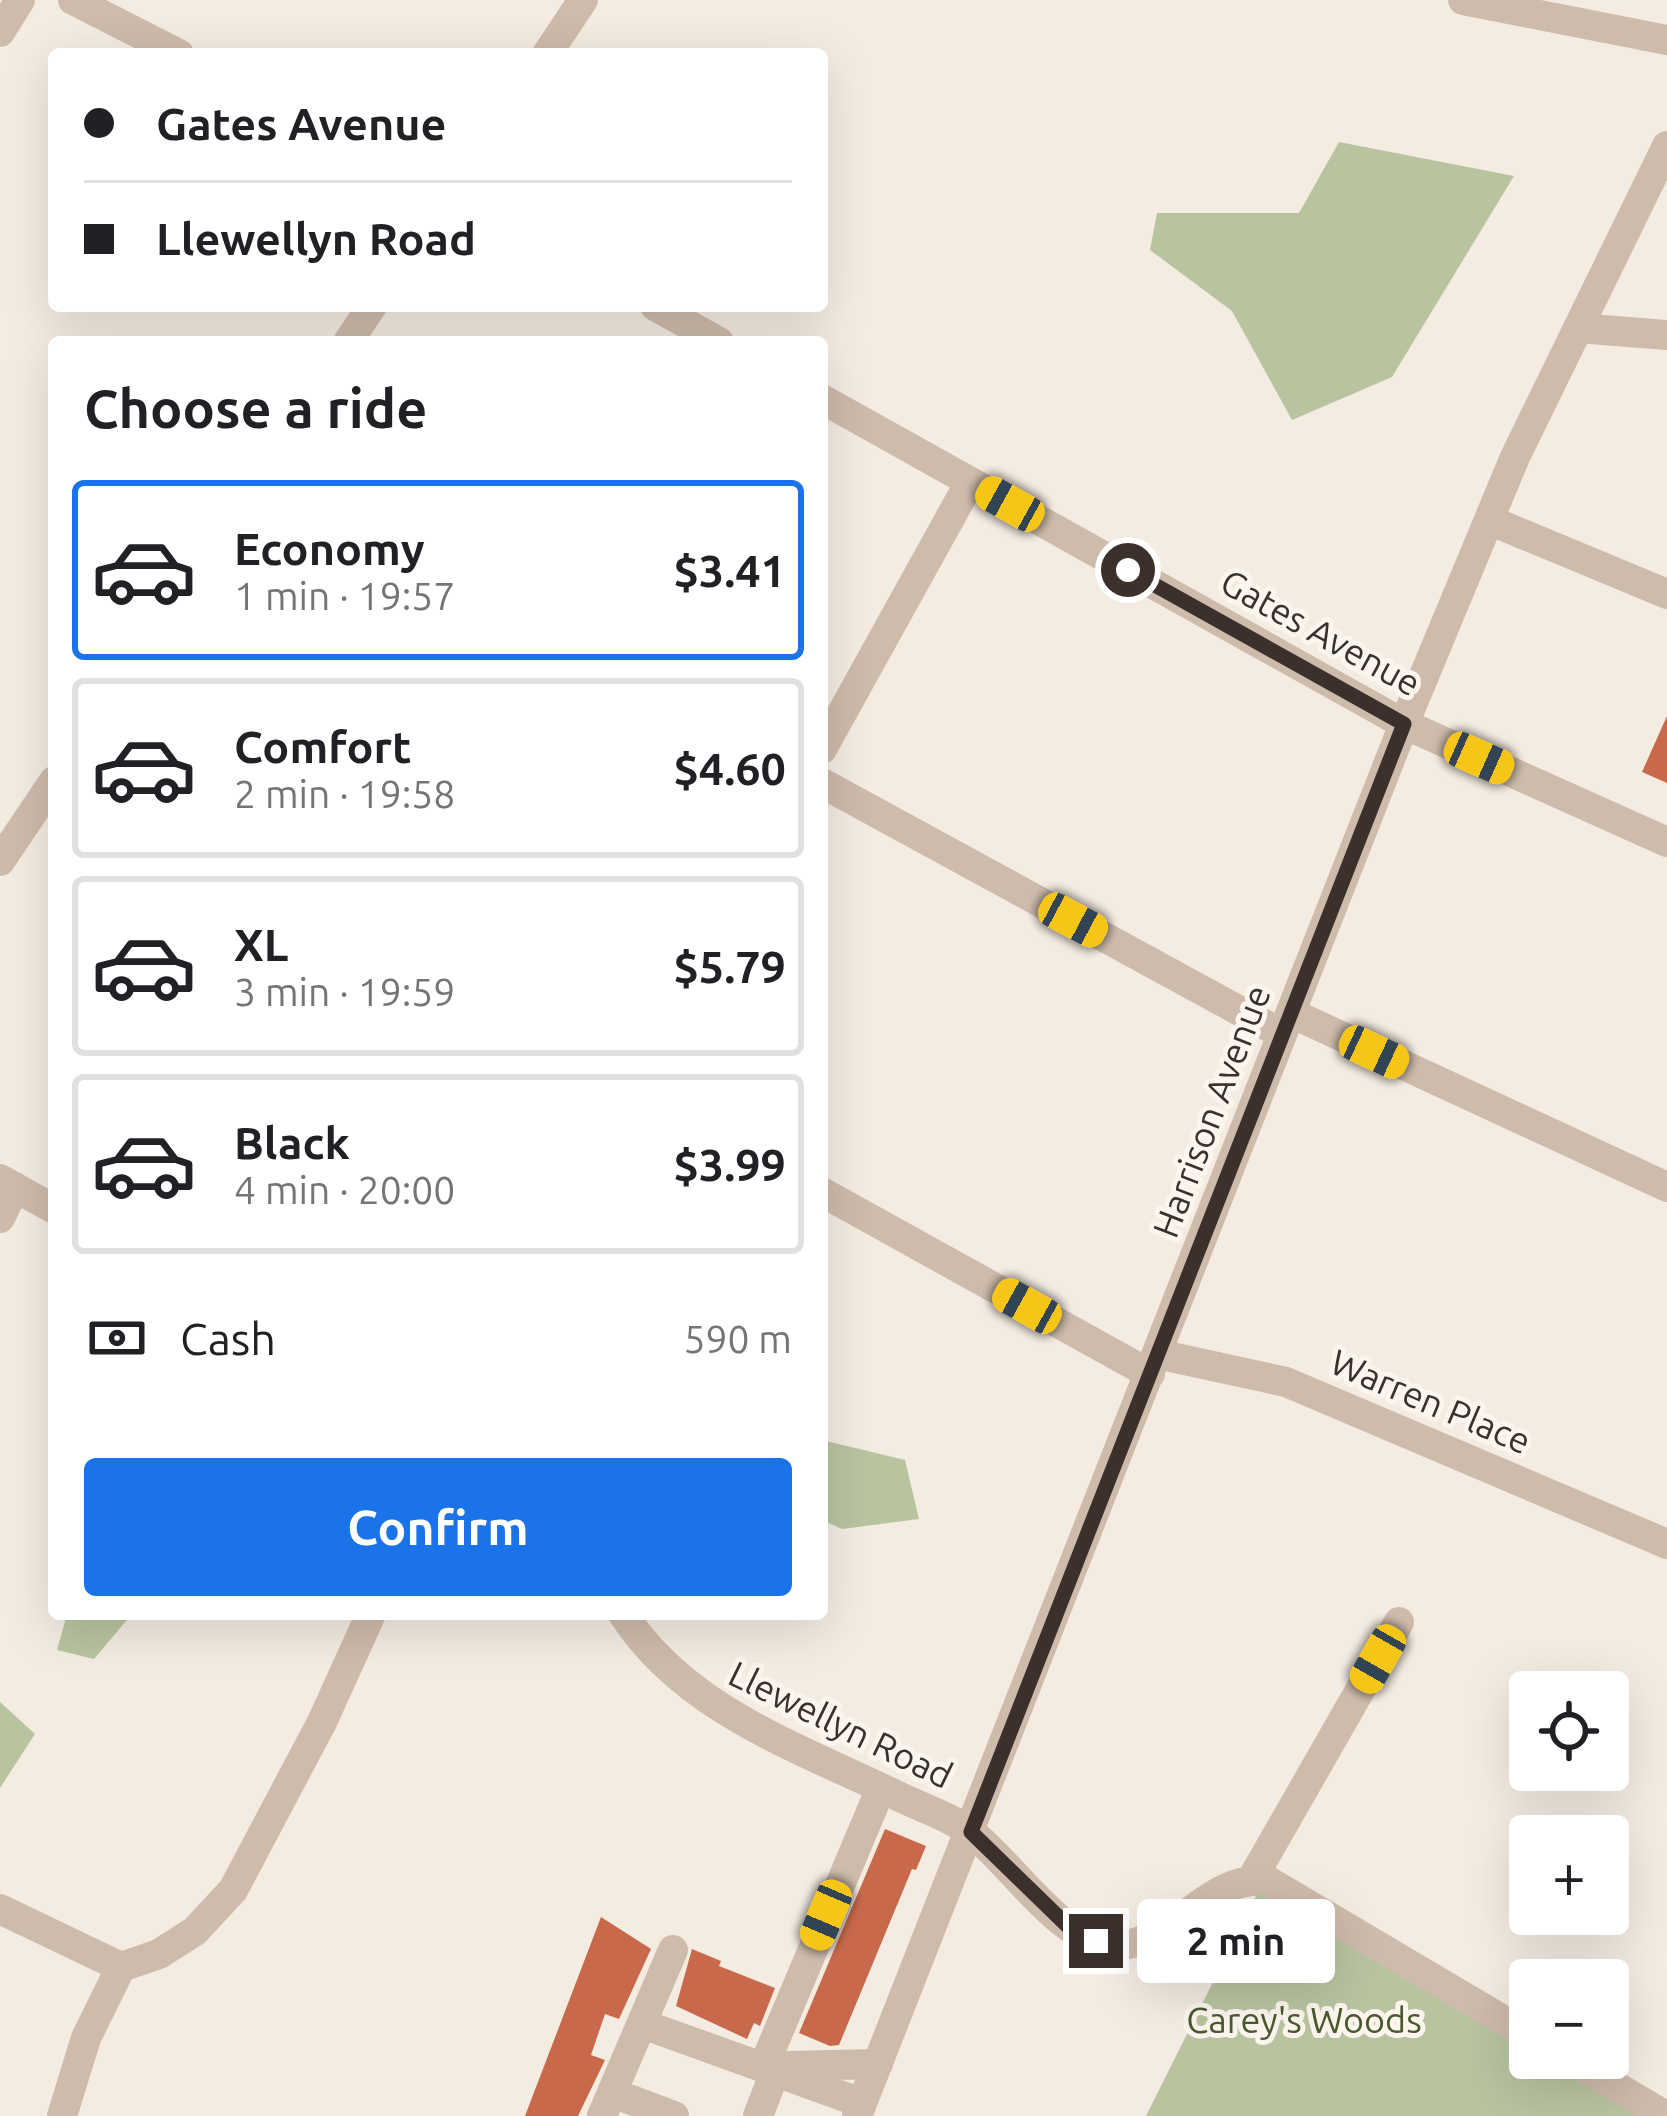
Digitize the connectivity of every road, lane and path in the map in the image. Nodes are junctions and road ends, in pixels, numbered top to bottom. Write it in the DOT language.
graph roads {
  1 [pos="20,0"];
  2 [pos="74,0"];
  3 [pos="583,0"];
  4 [pos="1462,0"];
  5 [pos="0,32"];
  6 [pos="1667,40"];
  7 [pos="167,48"];
  8 [pos="551,48"];
  9 [pos="1667,146"];
  10 [pos="666,312"];
  11 [pos="1578,328"];
  12 [pos="1667,335"];
  13 [pos="708,336"];
  14 [pos="828,402"];
  15 [pos="970,482"];
  16 [pos="1489,520"];
  17 [pos="1667,593"];
  18 [pos="1404,724"];
  19 [pos="828,738"];
  20 [pos="828,786"];
  21 [pos="48,791"];
  22 [pos="1667,842"];
  23 [pos="0,861"];
  24 [pos="1287,1024"];
  25 [pos="7,1183"];
  26 [pos="1667,1187"];
  27 [pos="828,1195"];
  28 [pos="48,1207"];
  29 [pos="0,1218"];
  30 [pos="1154,1364"];
  31 [pos="1667,1544"];
  32 [pos="368,1620"];
  33 [pos="628,1620"];
  34 [pos="1399,1622"];
  35 [pos="881,1788"];
  36 [pos="971,1832"];
  37 [pos="1252,1880"];
  38 [pos="0,1909"];
  39 [pos="673,1950"];
  40 [pos="121,1966"];
  41 [pos="1509,2024"];
  42 [pos="645,2025"];
  43 [pos="878,2064"];
  44 [pos="769,2070"];
  45 [pos="1603,2079"];
  46 [pos="608,2104"];
  47 [pos="859,2110"];
  48 [pos="62,2116"];
  49 [pos="674,2116"];
  50 [pos="758,2116"];
  51 [pos="1666,2116"];
  1 -- 5 [label="street"];
  2 -- 7 [label="street"];
  3 -- 8 [label="street"];
  4 -- 6 [label="street"];
  9 -- 11 [label="street, Harrison Avenue"];
  10 -- 13 [label="street"];
  11 -- 12 [label="street"];
  11 -- 16 [label="street, Harrison Avenue"];
  14 -- 15 [label="street, Gates Avenue"];
  15 -- 18 [label="street, Gates Avenue"];
  15 -- 19 [label="street"];
  16 -- 17 [label="street"];
  16 -- 18 [label="street, Harrison Avenue"];
  18 -- 22 [label="street, Gates Avenue"];
  18 -- 24 [label="street, Harrison Avenue"];
  20 -- 24 [label="street"];
  21 -- 23 [label="street"];
  24 -- 26 [label="street"];
  24 -- 30 [label="street, Harrison Avenue"];
  25 -- 28 [label="street"];
  25 -- 29 [label="street"];
  27 -- 30 [label="street, Warren Place"];
  30 -- 31 [label="street, Warren Place"];
  30 -- 36 [label="street, Harrison Avenue"];
  32 -- 40 [label="street"];
  33 -- 35 [label="street, Llewellyn Road"];
  34 -- 37 [label="street"];
  35 -- 36 [label="street, Llewellyn Road"];
  35 -- 44 [label="street"];
  36 -- 37 [label="street, Llewellyn Road"];
  36 -- 43 [label="street, Harrison Avenue"];
  37 -- 41 [label="street"];
  38 -- 40 [label="street"];
  39 -- 42 [label="street"];
  40 -- 48 [label="street"];
  42 -- 44 [label="street"];
  42 -- 46 [label="street"];
  43 -- 44 [label="street"];
  43 -- 47 [label="street, Harrison Avenue"];
  44 -- 47 [label="street"];
  44 -- 50 [label="street"];
  45 -- 51 [label="street"];
  46 -- 49 [label="street"];
}
